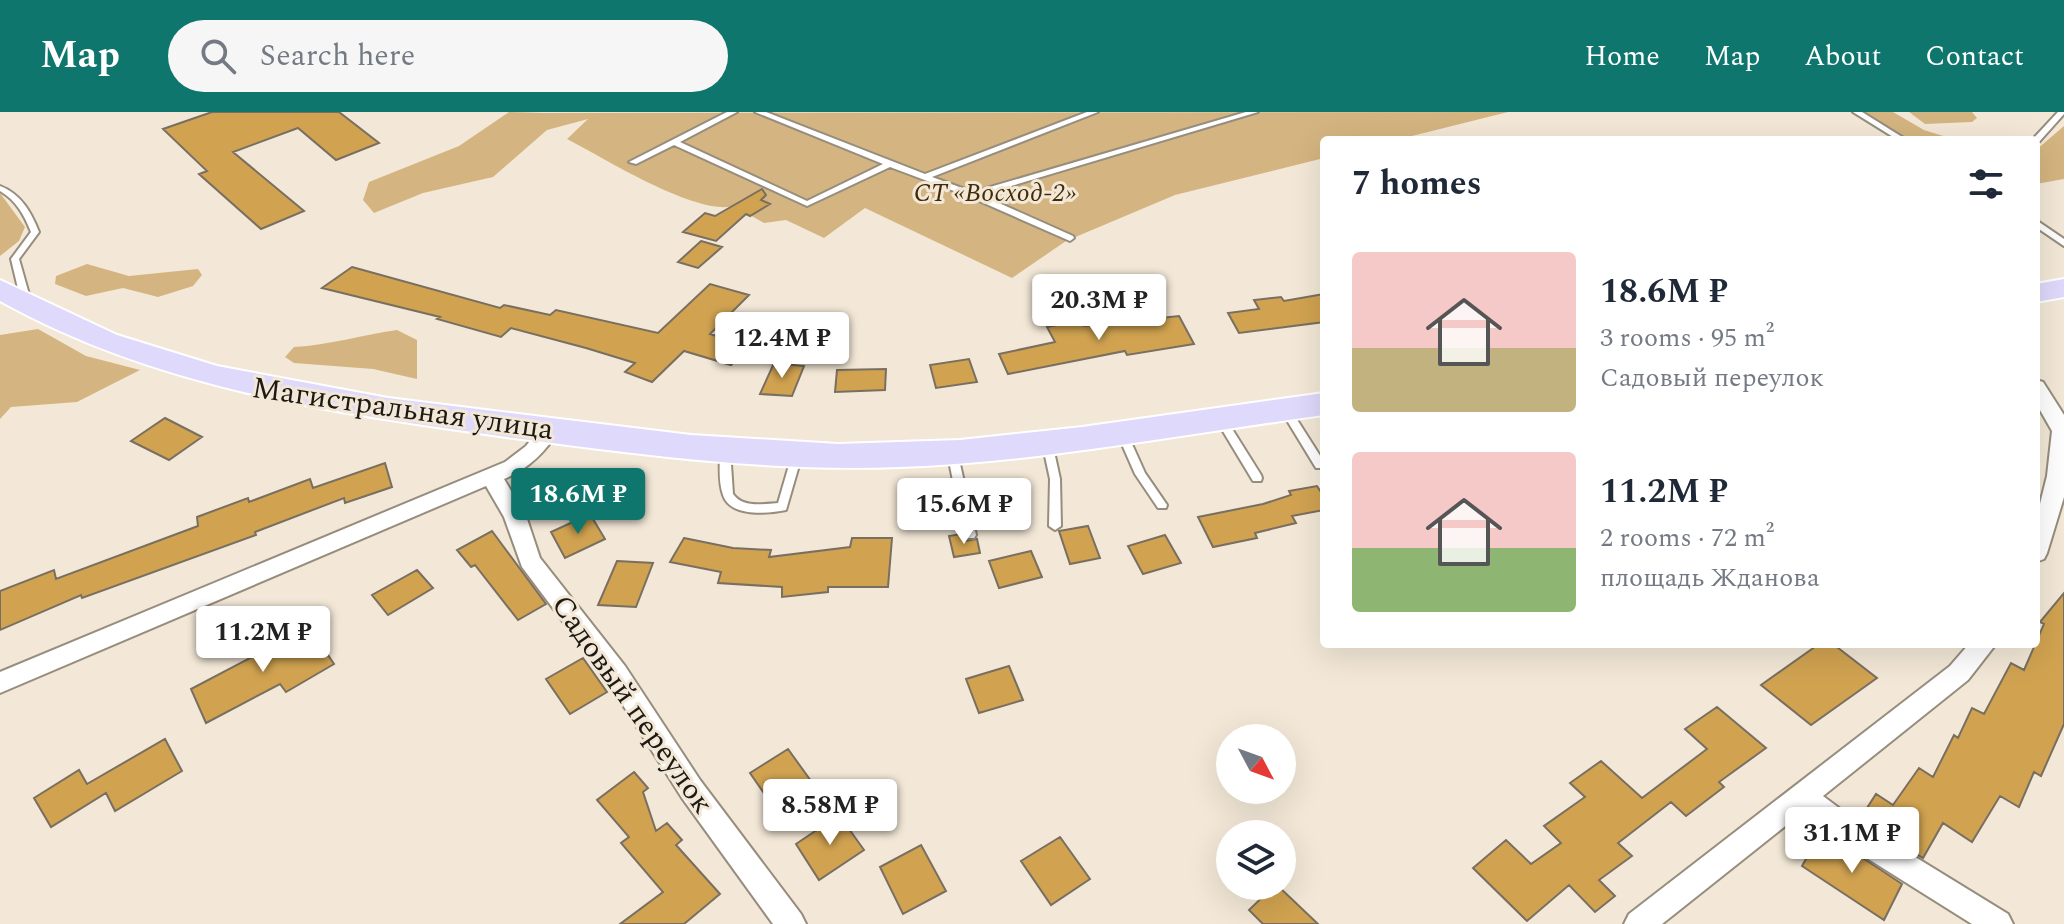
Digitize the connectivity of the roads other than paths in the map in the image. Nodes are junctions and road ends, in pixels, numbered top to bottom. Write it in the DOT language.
graph roads {
  1 [pos="733,112"];
  2 [pos="759,112"];
  3 [pos="1094,112"];
  4 [pos="1254,112"];
  5 [pos="1857,112"];
  6 [pos="2062,112"];
  7 [pos="1896,136"];
  8 [pos="2040,136"];
  9 [pos="674,142"];
  10 [pos="633,162"];
  11 [pos="890,164"];
  12 [pos="925,177"];
  13 [pos="0,188"];
  14 [pos="973,195"];
  15 [pos="2040,226"];
  16 [pos="2064,231"];
  17 [pos="2051,234"];
  18 [pos="1070,238"];
  19 [pos="2064,243"];
  20 [pos="2064,288"];
  21 [pos="2040,292"];
  22 [pos="7,294"];
  23 [pos="2040,394"];
  24 [pos="1320,405"];
  25 [pos="1285,409"];
  26 [pos="1220,418"];
  27 [pos="549,430"];
  28 [pos="1121,431"];
  29 [pos="1047,441"];
  30 [pos="725,450"];
  31 [pos="951,451"];
  32 [pos="797,454"];
  33 [pos="1320,465"];
  34 [pos="491,476"];
  35 [pos="1257,478"];
  36 [pos="1162,505"];
  37 [pos="1055,526"];
  38 [pos="970,535"];
  39 [pos="2040,544"];
  40 [pos="1981,648"];
  41 [pos="0,683"];
  42 [pos="1803,796"];
  43 [pos="791,924"];
  44 [pos="1639,924"];
  45 [pos="1998,924"];
  1 -- 9 [label="lane"];
  2 -- 11 [label="lane"];
  3 -- 12 [label="lane"];
  4 -- 14 [label="lane"];
  5 -- 7 [label="lane"];
  6 -- 8 [label="lane"];
  9 -- 10 [label="lane"];
  9 -- 11 [label="lane"];
  11 -- 12 [label="lane"];
  12 -- 14 [label="lane"];
  13 -- 22 [label="lane"];
  14 -- 18 [label="lane"];
  15 -- 17 [label="lane"];
  16 -- 17 [label="lane"];
  17 -- 19 [label="lane"];
  20 -- 21 [label="main road"];
  22 -- 27 [label="main road, Магистральная улица"];
  23 -- 39 [label="street"];
  24 -- 25 [label="main road, Магистральная улица"];
  25 -- 26 [label="main road, Магистральная улица"];
  25 -- 33 [label="lane"];
  26 -- 28 [label="main road, Магистральная улица"];
  26 -- 35 [label="lane"];
  27 -- 30 [label="main road, Магистральная улица"];
  27 -- 34 [label="street"];
  28 -- 29 [label="main road, Магистральная улица"];
  28 -- 36 [label="lane"];
  29 -- 31 [label="main road, Магистральная улица"];
  29 -- 37 [label="lane"];
  30 -- 32 [label="main road, Магистральная улица"];
  30 -- 32 [label="lane"];
  31 -- 32 [label="main road, Магистральная улица"];
  31 -- 38 [label="lane"];
  34 -- 41 [label="street"];
  34 -- 43 [label="street, Садовый переулок"];
  40 -- 42 [label="street"];
  42 -- 44 [label="street"];
  42 -- 45 [label="street"];
}
